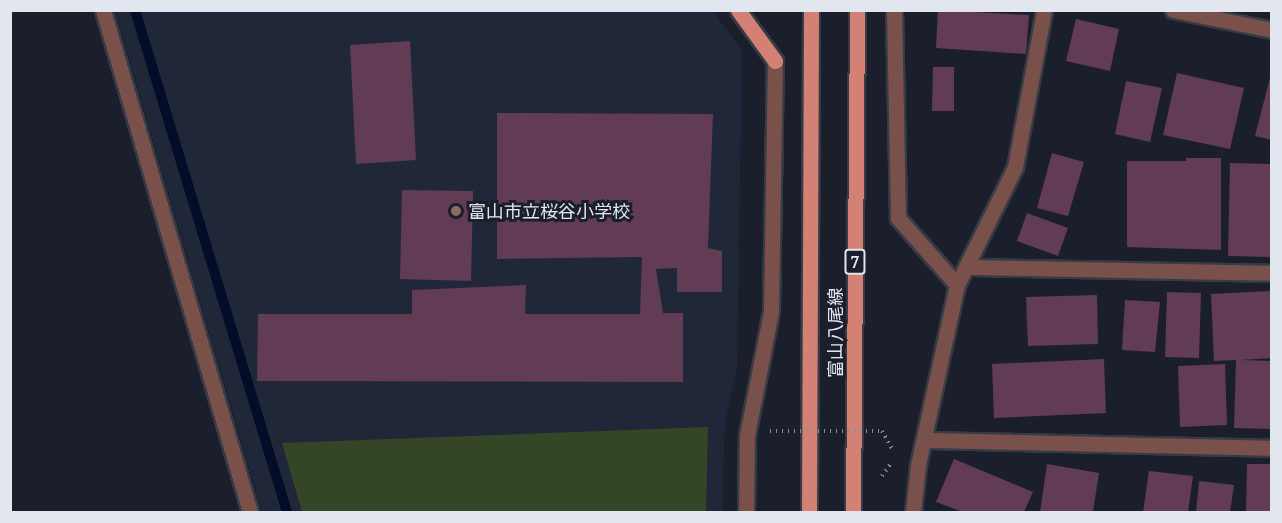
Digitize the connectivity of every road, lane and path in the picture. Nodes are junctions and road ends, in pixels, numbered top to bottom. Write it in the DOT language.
graph roads {
  1 [pos="103,10"];
  2 [pos="738,10"];
  3 [pos="811,10"];
  4 [pos="857,10"];
  5 [pos="894,10"];
  6 [pos="1044,10"];
  7 [pos="1173,10"];
  8 [pos="1272,30"];
  9 [pos="775,61"];
  10 [pos="966,267"];
  11 [pos="1272,273"];
  12 [pos="957,285"];
  13 [pos="770,431"];
  14 [pos="926,440"];
  15 [pos="1272,448"];
  16 [pos="881,483"];
  17 [pos="250,513"];
  18 [pos="746,513"];
  19 [pos="809,513"];
  20 [pos="853,513"];
  21 [pos="913,513"];
  1 -- 17 [label="street"];
  2 -- 9 [label="main road"];
  3 -- 19 [label="main road, 富山八尾線"];
  4 -- 20 [label="main road, 富山八尾線 / 7"];
  5 -- 12 [label="street"];
  6 -- 10 [label="street"];
  7 -- 8 [label="street"];
  9 -- 18 [label="street"];
  10 -- 11 [label="street"];
  10 -- 12 [label="street"];
  12 -- 14 [label="street"];
  13 -- 16 [label="path, bridge"];
  14 -- 15 [label="street"];
  14 -- 21 [label="street"];
}
